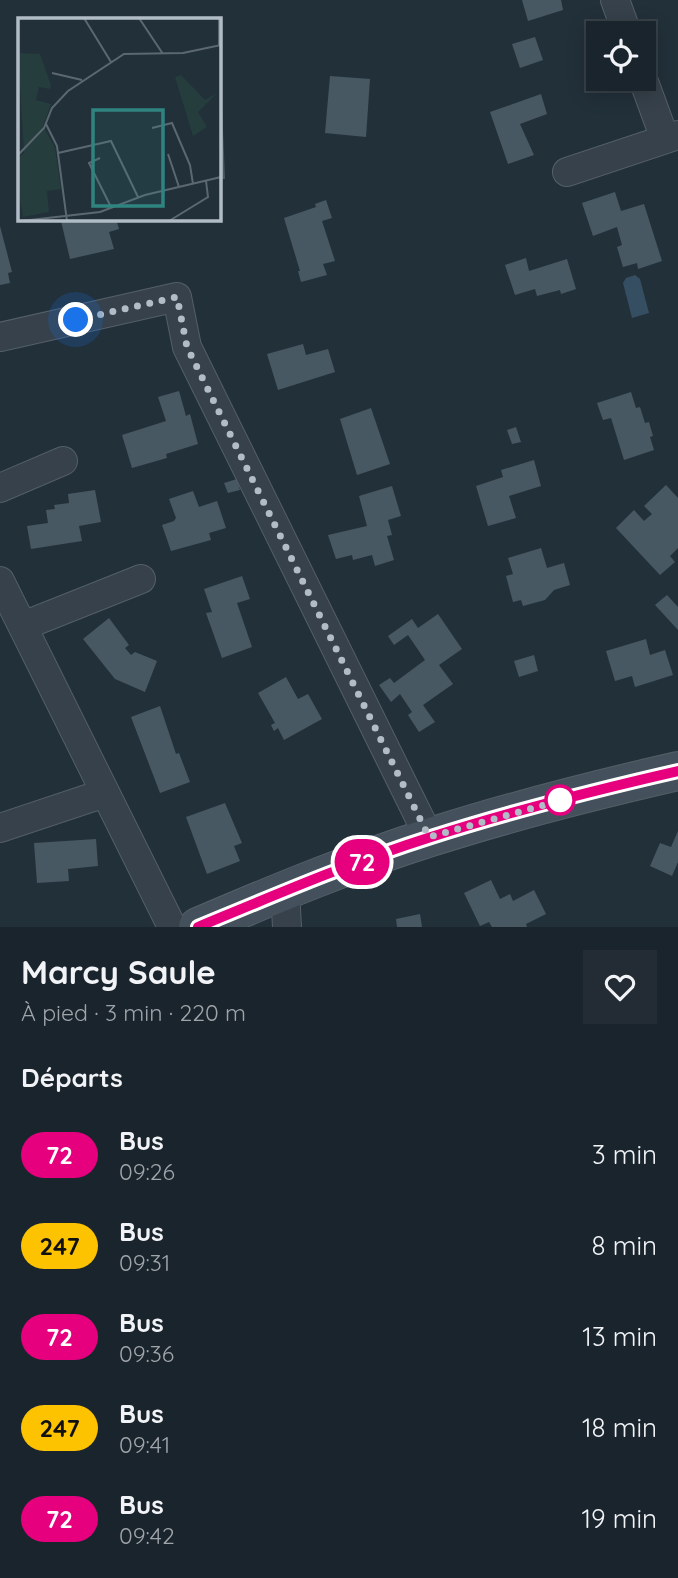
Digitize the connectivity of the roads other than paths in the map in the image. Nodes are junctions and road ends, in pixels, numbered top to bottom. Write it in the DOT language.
graph roads {
  1 [pos="615,0"];
  2 [pos="623,21"];
  3 [pos="649,91"];
  4 [pos="672,137"];
  5 [pos="567,172"];
  6 [pos="0,337"];
  7 [pos="63,461"];
  8 [pos="0,488"];
  9 [pos="141,579"];
  10 [pos="0,581"];
  11 [pos="23,626"];
  12 [pos="678,771"];
  13 [pos="105,793"];
  14 [pos="0,828"];
  15 [pos="429,837"];
  16 [pos="286,908"];
  17 [pos="172,927"];
  18 [pos="198,927"];
  1 -- 2 [label="street"];
  3 -- 4 [label="street"];
  4 -- 5 [label="street"];
  6 -- 15 [label="street"];
  7 -- 8 [label="street"];
  9 -- 11 [label="street"];
  10 -- 11 [label="street"];
  11 -- 13 [label="street"];
  12 -- 15 [label="street"];
  13 -- 14 [label="street"];
  13 -- 17 [label="street"];
  15 -- 16 [label="street"];
  16 -- 18 [label="street"];
}
